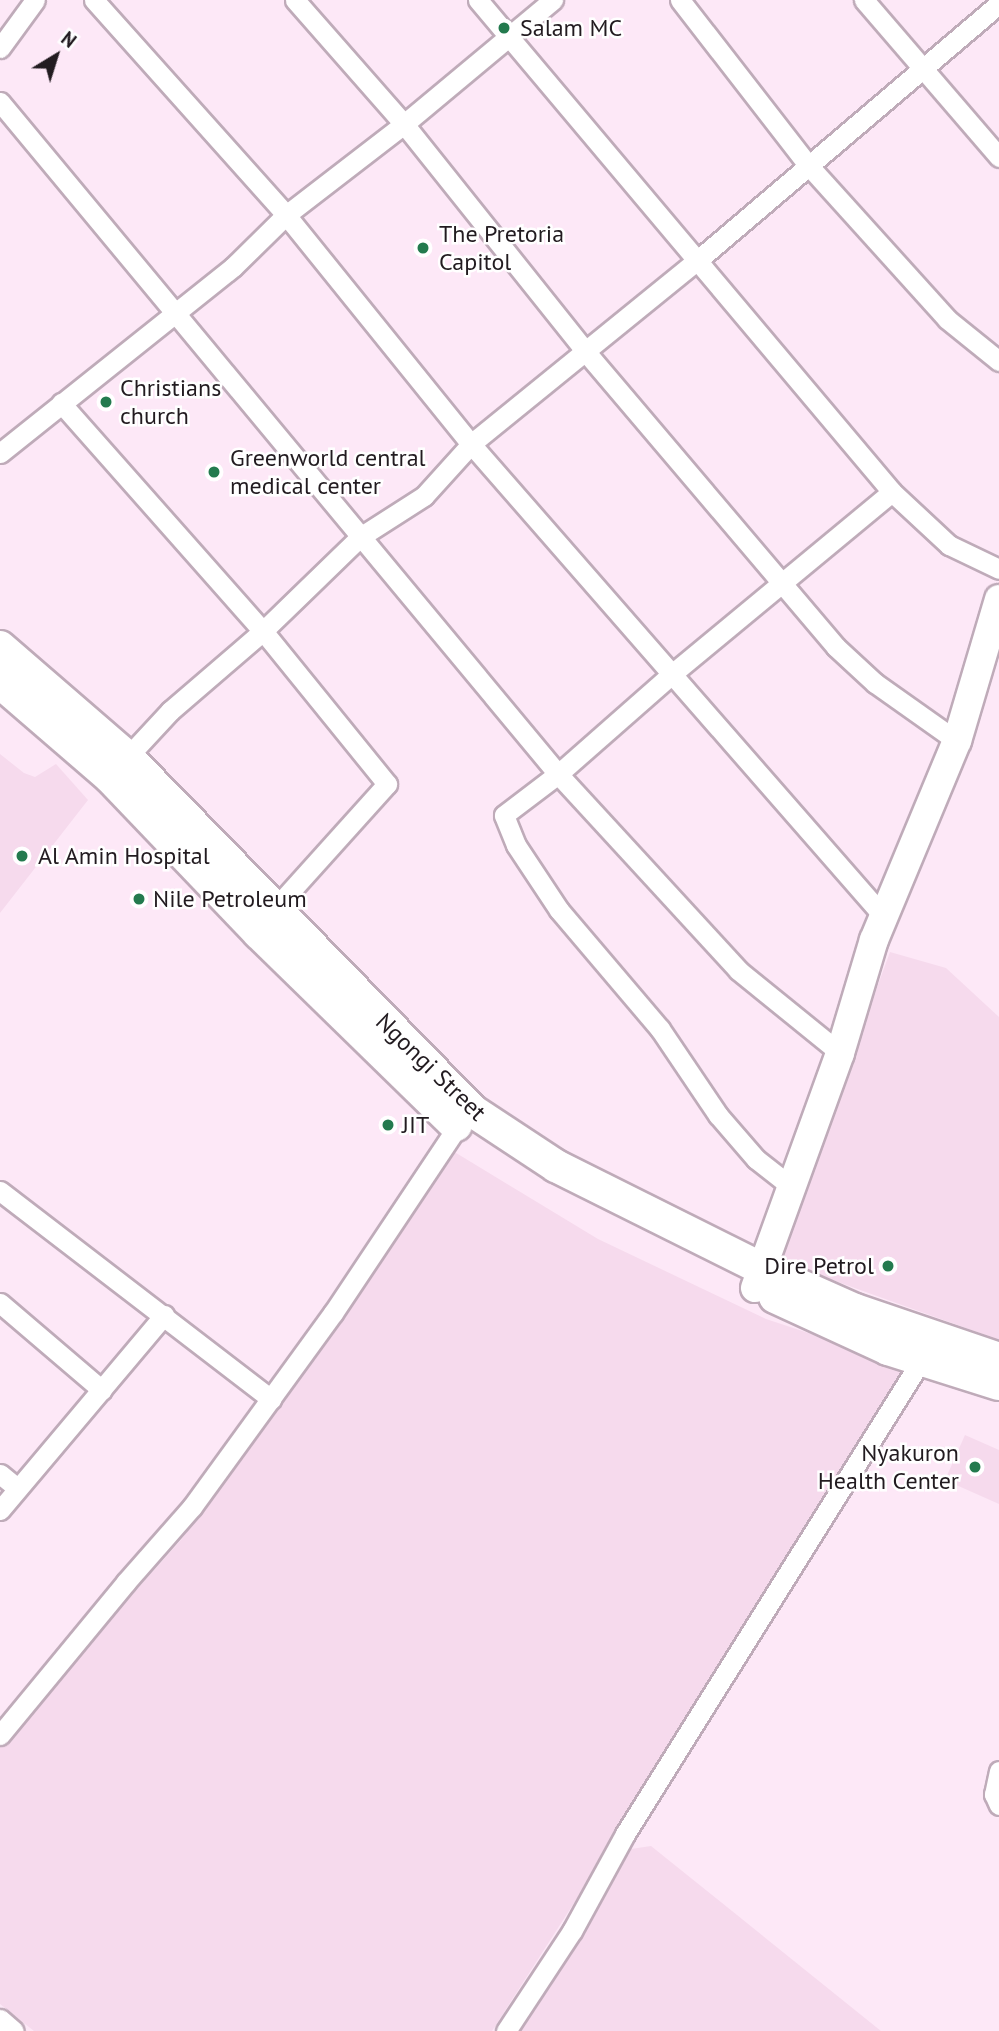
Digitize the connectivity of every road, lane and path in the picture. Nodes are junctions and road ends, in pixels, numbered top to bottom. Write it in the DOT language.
graph roads {
  1 [pos="35,0"];
  2 [pos="94,0"];
  3 [pos="295,0"];
  4 [pos="478,0"];
  5 [pos="553,0"];
  6 [pos="680,0"];
  7 [pos="864,0"];
  8 [pos="999,4"];
  9 [pos="508,38"];
  10 [pos="0,48"];
  11 [pos="921,69"];
  12 [pos="0,102"];
  13 [pos="404,124"];
  14 [pos="999,157"];
  15 [pos="808,165"];
  16 [pos="286,215"];
  17 [pos="699,259"];
  18 [pos="174,312"];
  19 [pos="585,351"];
  20 [pos="999,361"];
  21 [pos="61,403"];
  22 [pos="471,444"];
  23 [pos="0,453"];
  24 [pos="892,492"];
  25 [pos="360,537"];
  26 [pos="999,569"];
  27 [pos="784,584"];
  28 [pos="999,599"];
  29 [pos="263,631"];
  30 [pos="0,647"];
  31 [pos="673,673"];
  32 [pos="0,682"];
  33 [pos="957,741"];
  34 [pos="118,767"];
  35 [pos="558,774"];
  36 [pos="884,917"];
  37 [pos="265,921"];
  38 [pos="841,1053"];
  39 [pos="464,1118"];
  40 [pos="793,1188"];
  41 [pos="0,1191"];
  42 [pos="759,1278"];
  43 [pos="0,1303"];
  44 [pos="164,1315"];
  45 [pos="927,1349"];
  46 [pos="999,1359"];
  47 [pos="999,1384"];
  48 [pos="102,1390"];
  49 [pos="271,1399"];
  50 [pos="0,1474"];
  51 [pos="17,1488"];
  52 [pos="0,1510"];
  53 [pos="0,1735"];
  54 [pos="999,1771"];
  55 [pos="999,1805"];
  56 [pos="0,2019"];
  57 [pos="14,2031"];
  58 [pos="506,2031"];
  1 -- 10 [label="street"];
  2 -- 16 [label="street"];
  3 -- 13 [label="street"];
  4 -- 9 [label="street"];
  5 -- 9 [label="street"];
  6 -- 15 [label="street"];
  7 -- 11 [label="street"];
  8 -- 11 [label="street"];
  9 -- 13 [label="street"];
  9 -- 17 [label="street"];
  11 -- 14 [label="street"];
  11 -- 15 [label="street"];
  12 -- 18 [label="street"];
  13 -- 16 [label="street"];
  13 -- 19 [label="street"];
  15 -- 17 [label="street"];
  15 -- 20 [label="street"];
  16 -- 18 [label="street"];
  16 -- 22 [label="street"];
  17 -- 19 [label="street"];
  17 -- 24 [label="street"];
  18 -- 21 [label="street"];
  18 -- 25 [label="street"];
  19 -- 22 [label="street"];
  19 -- 27 [label="street"];
  21 -- 23 [label="street"];
  21 -- 29 [label="street"];
  22 -- 25 [label="street"];
  22 -- 31 [label="street"];
  24 -- 26 [label="street"];
  24 -- 27 [label="street"];
  25 -- 29 [label="street"];
  25 -- 35 [label="street"];
  27 -- 31 [label="street"];
  27 -- 33 [label="street"];
  28 -- 33 [label="street"];
  29 -- 34 [label="street"];
  29 -- 37 [label="street"];
  30 -- 34 [label="main road, Ngongi Street"];
  31 -- 35 [label="street"];
  31 -- 36 [label="street"];
  32 -- 34 [label="main road, Ngongi Street"];
  33 -- 36 [label="street"];
  34 -- 37 [label="main road, Ngongi Street"];
  35 -- 38 [label="street"];
  35 -- 40 [label="street"];
  36 -- 38 [label="street"];
  37 -- 39 [label="main road, Ngongi Street"];
  38 -- 40 [label="street"];
  39 -- 42 [label="main road, Ngongi Street"];
  39 -- 49 [label="street"];
  40 -- 42 [label="street"];
  41 -- 44 [label="street"];
  42 -- 45 [label="main road, Ngongi Street"];
  43 -- 48 [label="street"];
  44 -- 48 [label="street"];
  44 -- 49 [label="street"];
  45 -- 46 [label="main road, Ngongi Street"];
  45 -- 47 [label="main road, Ngongi Street"];
  45 -- 58 [label="street"];
  48 -- 51 [label="street"];
  49 -- 53 [label="street"];
  50 -- 51 [label="street"];
  51 -- 52 [label="street"];
  54 -- 55 [label="street"];
  56 -- 57 [label="street"];
}
